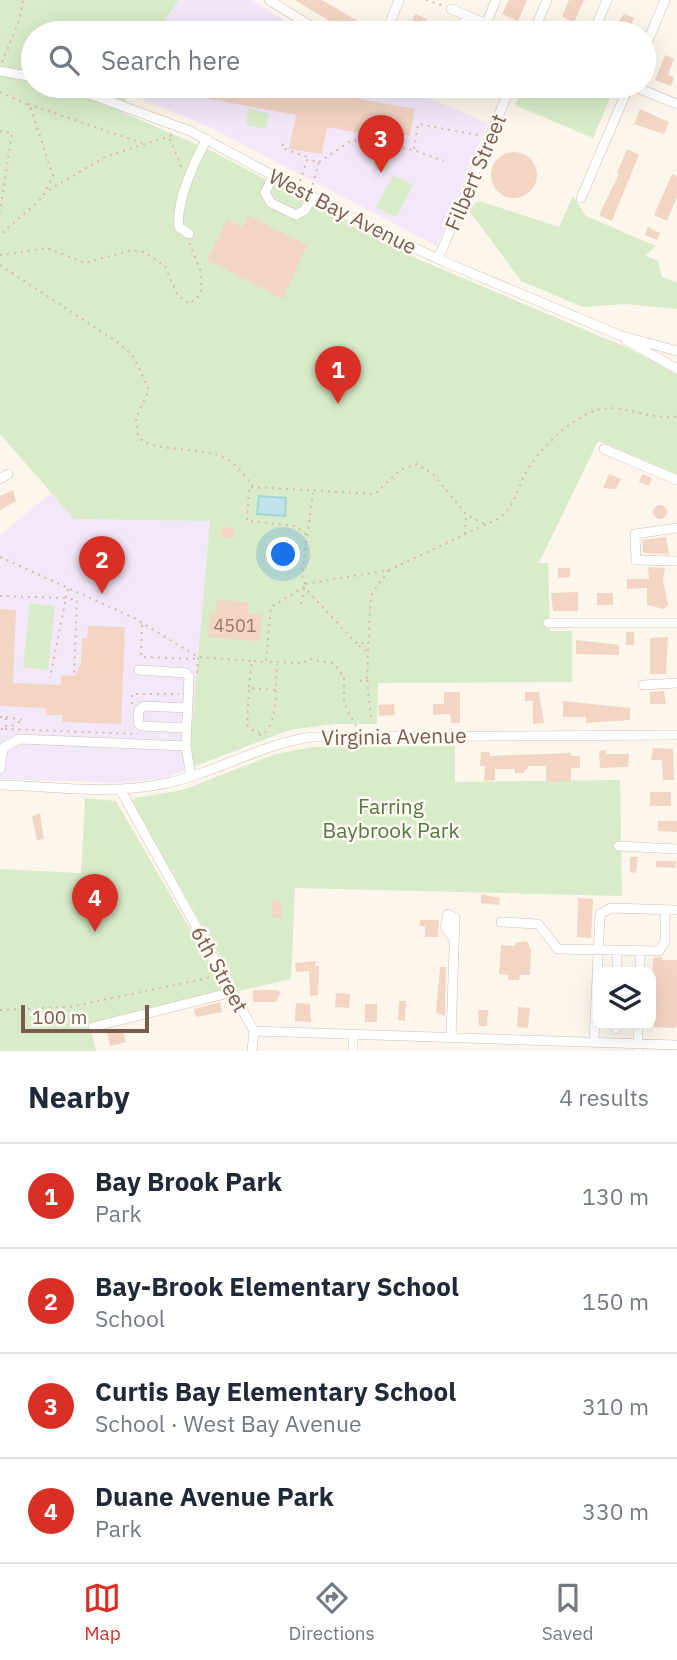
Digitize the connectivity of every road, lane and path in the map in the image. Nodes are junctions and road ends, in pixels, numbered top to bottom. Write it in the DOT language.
graph roads {
  1 [pos="23,0"];
  2 [pos="269,0"];
  3 [pos="399,0"];
  4 [pos="426,0"];
  5 [pos="496,0"];
  6 [pos="547,0"];
  7 [pos="607,0"];
  8 [pos="665,0"];
  9 [pos="451,9"];
  10 [pos="467,15"];
  11 [pos="303,21"];
  12 [pos="391,21"];
  13 [pos="464,21"];
  14 [pos="481,21"];
  15 [pos="487,21"];
  16 [pos="538,21"];
  17 [pos="598,21"];
  18 [pos="656,21"];
  19 [pos="0,70"];
  20 [pos="21,74"];
  21 [pos="0,92"];
  22 [pos="656,96"];
  23 [pos="101,98"];
  24 [pos="506,98"];
  25 [pos="626,98"];
  26 [pos="24,102"];
  27 [pos="677,104"];
  28 [pos="181,127"];
  29 [pos="0,131"];
  30 [pos="478,135"];
  31 [pos="170,138"];
  32 [pos="207,139"];
  33 [pos="143,144"];
  34 [pos="283,144"];
  35 [pos="413,150"];
  36 [pos="307,157"];
  37 [pos="444,161"];
  38 [pos="319,162"];
  39 [pos="273,175"];
  40 [pos="189,176"];
  41 [pos="295,188"];
  42 [pos="48,191"];
  43 [pos="310,196"];
  44 [pos="581,198"];
  45 [pos="0,212"];
  46 [pos="189,234"];
  47 [pos="0,235"];
  48 [pos="0,255"];
  49 [pos="438,259"];
  50 [pos="0,265"];
  51 [pos="619,335"];
  52 [pos="677,351"];
  53 [pos="677,369"];
  54 [pos="677,416"];
  55 [pos="604,449"];
  56 [pos="677,480"];
  57 [pos="253,487"];
  58 [pos="313,492"];
  59 [pos="466,514"];
  60 [pos="484,524"];
  61 [pos="677,528"];
  62 [pos="466,534"];
  63 [pos="307,537"];
  64 [pos="0,558"];
  65 [pos="677,561"];
  66 [pos="389,570"];
  67 [pos="304,585"];
  68 [pos="68,588"];
  69 [pos="78,593"];
  70 [pos="0,596"];
  71 [pos="66,598"];
  72 [pos="77,600"];
  73 [pos="300,604"];
  74 [pos="142,623"];
  75 [pos="548,623"];
  76 [pos="677,623"];
  77 [pos="367,641"];
  78 [pos="358,645"];
  79 [pos="366,652"];
  80 [pos="198,659"];
  81 [pos="252,661"];
  82 [pos="266,662"];
  83 [pos="277,663"];
  84 [pos="139,670"];
  85 [pos="74,674"];
  86 [pos="50,678"];
  87 [pos="368,678"];
  88 [pos="360,681"];
  89 [pos="677,683"];
  90 [pos="643,685"];
  91 [pos="249,688"];
  92 [pos="275,690"];
  93 [pos="188,708"];
  94 [pos="0,717"];
  95 [pos="6,717"];
  96 [pos="371,717"];
  97 [pos="356,726"];
  98 [pos="0,729"];
  99 [pos="6,729"];
  100 [pos="187,729"];
  101 [pos="260,733"];
  102 [pos="143,734"];
  103 [pos="677,735"];
  104 [pos="261,741"];
  105 [pos="186,746"];
  106 [pos="0,769"];
  107 [pos="191,776"];
  108 [pos="0,785"];
  109 [pos="120,789"];
  110 [pos="618,846"];
  111 [pos="677,849"];
  112 [pos="666,910"];
  113 [pos="677,910"];
  114 [pos="501,922"];
  115 [pos="454,939"];
  116 [pos="598,951"];
  117 [pos="617,951"];
  118 [pos="640,951"];
  119 [pos="617,967"];
  120 [pos="640,967"];
  121 [pos="223,975"];
  122 [pos="233,992"];
  123 [pos="0,1010"];
  124 [pos="93,1027"];
  125 [pos="254,1031"];
  126 [pos="353,1035"];
  127 [pos="451,1037"];
  128 [pos="594,1040"];
  129 [pos="677,1045"];
  130 [pos="638,1046"];
  131 [pos="252,1051"];
  132 [pos="353,1051"];
  1 -- 19 [label="path"];
  2 -- 11 [label="street"];
  3 -- 12 [label="street"];
  4 -- 9 [label="path"];
  5 -- 15 [label="street"];
  6 -- 16 [label="street"];
  7 -- 17 [label="street"];
  8 -- 18 [label="street"];
  9 -- 10 [label="street"];
  10 -- 13 [label="street"];
  10 -- 14 [label="street"];
  19 -- 20 [label="street"];
  21 -- 26 [label="path"];
  22 -- 27 [label="street"];
  23 -- 28 [label="street, West Bay Avenue"];
  24 -- 49 [label="street, Filbert Street"];
  25 -- 44 [label="street"];
  26 -- 33 [label="path"];
  26 -- 42 [label="path"];
  28 -- 31 [label="path"];
  28 -- 32 [label="street, West Bay Avenue"];
  29 -- 45 [label="path"];
  30 -- 35 [label="path"];
  31 -- 33 [label="path"];
  31 -- 40 [label="path"];
  32 -- 39 [label="street, West Bay Avenue"];
  32 -- 40 [label="street"];
  33 -- 42 [label="path"];
  34 -- 36 [label="path"];
  35 -- 37 [label="path"];
  35 -- 38 [label="path"];
  36 -- 38 [label="path"];
  36 -- 41 [label="path"];
  38 -- 43 [label="path"];
  39 -- 41 [label="street, West Bay Avenue"];
  39 -- 43 [label="street"];
  40 -- 46 [label="street"];
  41 -- 43 [label="street, West Bay Avenue"];
  42 -- 47 [label="path"];
  43 -- 49 [label="street, West Bay Avenue"];
  46 -- 48 [label="path"];
  49 -- 51 [label="street, West Bay Avenue"];
  50 -- 57 [label="path"];
  51 -- 52 [label="street, West Bay Avenue"];
  51 -- 53 [label="street, West Bay Avenue"];
  54 -- 60 [label="path"];
  55 -- 56 [label="street"];
  57 -- 58 [label="path"];
  57 -- 63 [label="path"];
  58 -- 59 [label="path"];
  58 -- 63 [label="path"];
  59 -- 60 [label="path"];
  59 -- 62 [label="path"];
  60 -- 62 [label="path"];
  61 -- 65 [label="street"];
  62 -- 66 [label="path"];
  63 -- 67 [label="path"];
  64 -- 68 [label="path"];
  66 -- 67 [label="path"];
  66 -- 77 [label="path"];
  67 -- 73 [label="path"];
  67 -- 78 [label="path"];
  67 -- 82 [label="path"];
  68 -- 69 [label="path"];
  68 -- 71 [label="path"];
  69 -- 72 [label="path"];
  69 -- 74 [label="path"];
  70 -- 71 [label="path"];
  71 -- 72 [label="path"];
  71 -- 86 [label="path"];
  72 -- 85 [label="path"];
  74 -- 80 [label="path"];
  74 -- 81 [label="path"];
  75 -- 76 [label="street"];
  77 -- 78 [label="path"];
  77 -- 79 [label="path"];
  78 -- 79 [label="path"];
  79 -- 87 [label="path"];
  81 -- 82 [label="path"];
  81 -- 91 [label="path"];
  82 -- 83 [label="path"];
  83 -- 92 [label="path"];
  83 -- 97 [label="path"];
  84 -- 93 [label="street"];
  87 -- 88 [label="path"];
  87 -- 96 [label="path"];
  89 -- 90 [label="street"];
  91 -- 92 [label="path"];
  91 -- 101 [label="path"];
  92 -- 101 [label="path"];
  93 -- 100 [label="street"];
  93 -- 100 [label="street"];
  94 -- 95 [label="path"];
  95 -- 99 [label="path"];
  95 -- 99 [label="path"];
  98 -- 99 [label="path"];
  99 -- 102 [label="path"];
  100 -- 105 [label="street"];
  101 -- 104 [label="path"];
  103 -- 107 [label="street, Virginia Avenue"];
  105 -- 106 [label="street"];
  105 -- 107 [label="street"];
  107 -- 109 [label="street, Virginia Avenue"];
  108 -- 109 [label="street"];
  109 -- 121 [label="street, 6th Street"];
  110 -- 111 [label="street"];
  112 -- 113 [label="street"];
  112 -- 116 [label="street"];
  112 -- 118 [label="street"];
  114 -- 116 [label="street"];
  115 -- 127 [label="street"];
  116 -- 117 [label="street"];
  116 -- 128 [label="street"];
  117 -- 118 [label="street"];
  117 -- 119 [label="street"];
  118 -- 120 [label="street"];
  121 -- 122 [label="street, 6th Street"];
  121 -- 123 [label="path"];
  122 -- 124 [label="street"];
  122 -- 125 [label="street, 6th Street"];
  125 -- 126 [label="street, 6th Street"];
  125 -- 131 [label="street"];
  126 -- 127 [label="street, 6th Street"];
  126 -- 132 [label="street"];
  127 -- 128 [label="street, 6th Street"];
  128 -- 130 [label="street, 6th Street"];
  129 -- 130 [label="street, 6th Street"];
}
